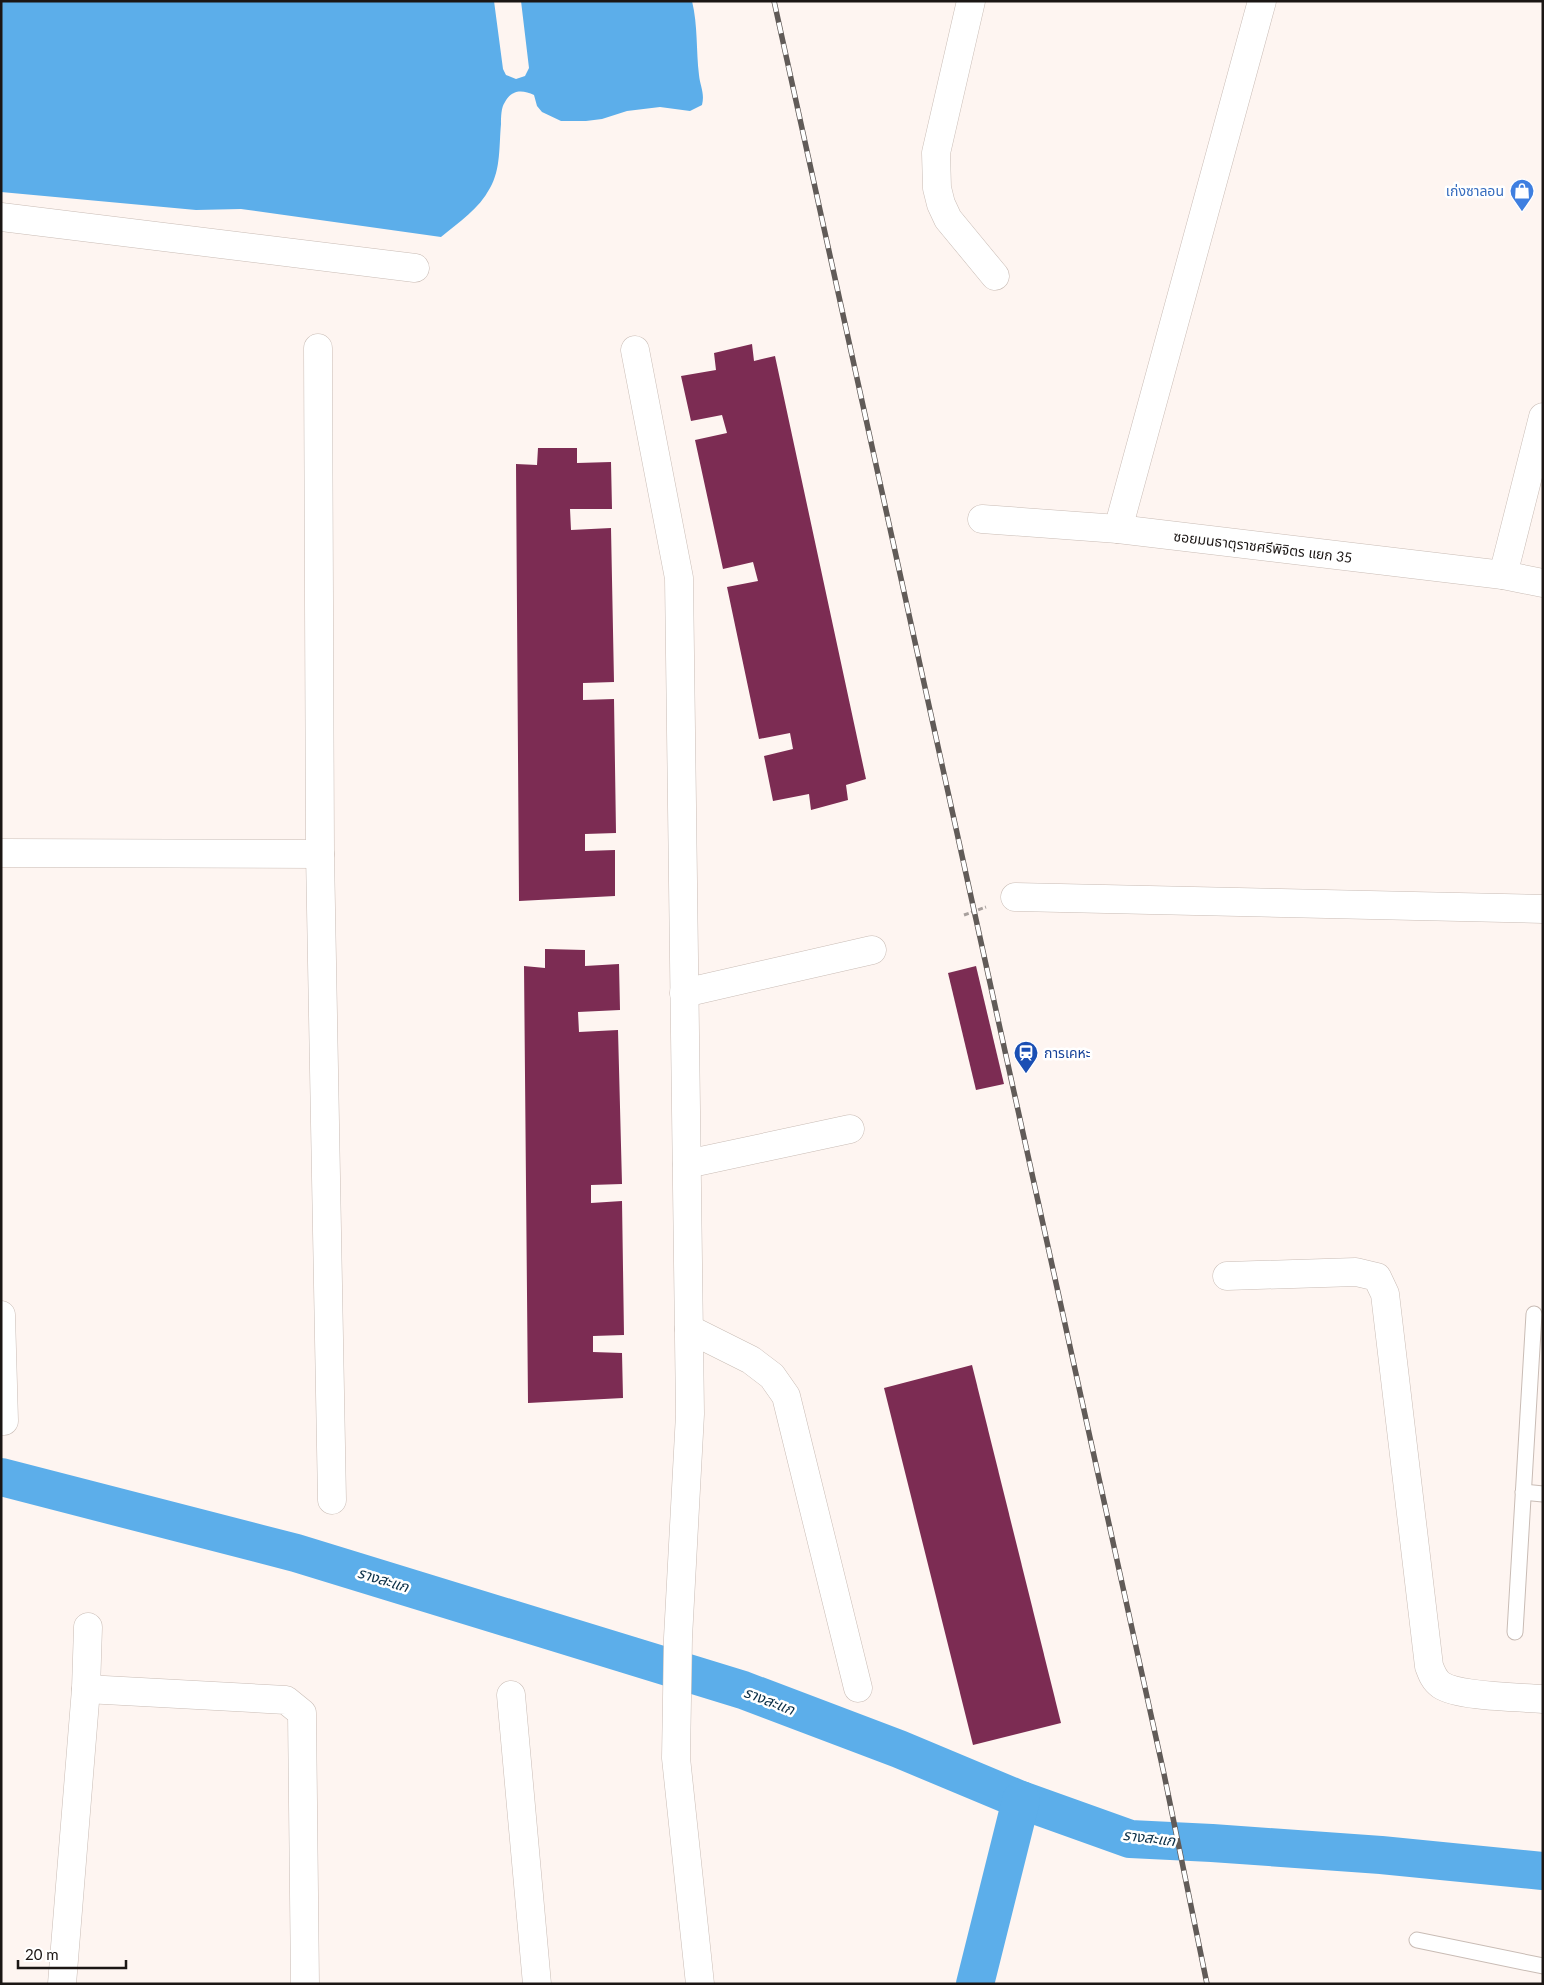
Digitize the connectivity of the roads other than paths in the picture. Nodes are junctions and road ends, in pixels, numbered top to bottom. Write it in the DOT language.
graph roads {
  1 [pos="971,1"];
  2 [pos="1262,1"];
  3 [pos="1,217"];
  4 [pos="415,268"];
  5 [pos="995,276"];
  6 [pos="318,348"];
  7 [pos="635,350"];
  8 [pos="1543,417"];
  9 [pos="982,519"];
  10 [pos="1118,530"];
  11 [pos="1503,576"];
  12 [pos="1543,583"];
  13 [pos="1,852"];
  14 [pos="320,854"];
  15 [pos="1014,897"];
  16 [pos="1543,909"];
  17 [pos="872,950"];
  18 [pos="684,993"];
  19 [pos="850,1129"];
  20 [pos="687,1164"];
  21 [pos="1227,1276"];
  22 [pos="1534,1314"];
  23 [pos="1,1315"];
  24 [pos="689,1329"];
  25 [pos="4,1421"];
  26 [pos="1523,1492"];
  27 [pos="1543,1494"];
  28 [pos="332,1500"];
  29 [pos="88,1628"];
  30 [pos="1515,1632"];
  31 [pos="858,1688"];
  32 [pos="86,1689"];
  33 [pos="511,1695"];
  34 [pos="1543,1699"];
  35 [pos="1416,1940"];
  36 [pos="1543,1966"];
  37 [pos="62,1984"];
  38 [pos="305,1984"];
  39 [pos="537,1984"];
  40 [pos="700,1984"];
  1 -- 5 [label="street"];
  2 -- 10 [label="street"];
  3 -- 4 [label="street"];
  6 -- 14 [label="street"];
  7 -- 18 [label="street"];
  8 -- 11 [label="street"];
  9 -- 10 [label="street, ซอยมนธาตุราชศรีพิจิตร แยก 35"];
  10 -- 11 [label="street, ซอยมนธาตุราชศรีพิจิตร แยก 35"];
  11 -- 12 [label="street, ซอยมนธาตุราชศรีพิจิตร แยก 35"];
  13 -- 14 [label="street"];
  14 -- 28 [label="street"];
  15 -- 16 [label="street"];
  17 -- 18 [label="street"];
  18 -- 20 [label="street"];
  19 -- 20 [label="street"];
  20 -- 24 [label="street"];
  21 -- 34 [label="street"];
  22 -- 26 [label="lane"];
  23 -- 25 [label="street"];
  24 -- 31 [label="street"];
  24 -- 40 [label="street"];
  26 -- 27 [label="lane"];
  26 -- 30 [label="lane"];
  29 -- 32 [label="street"];
  32 -- 37 [label="street"];
  32 -- 38 [label="street"];
  33 -- 39 [label="street"];
  35 -- 36 [label="lane"];
}
